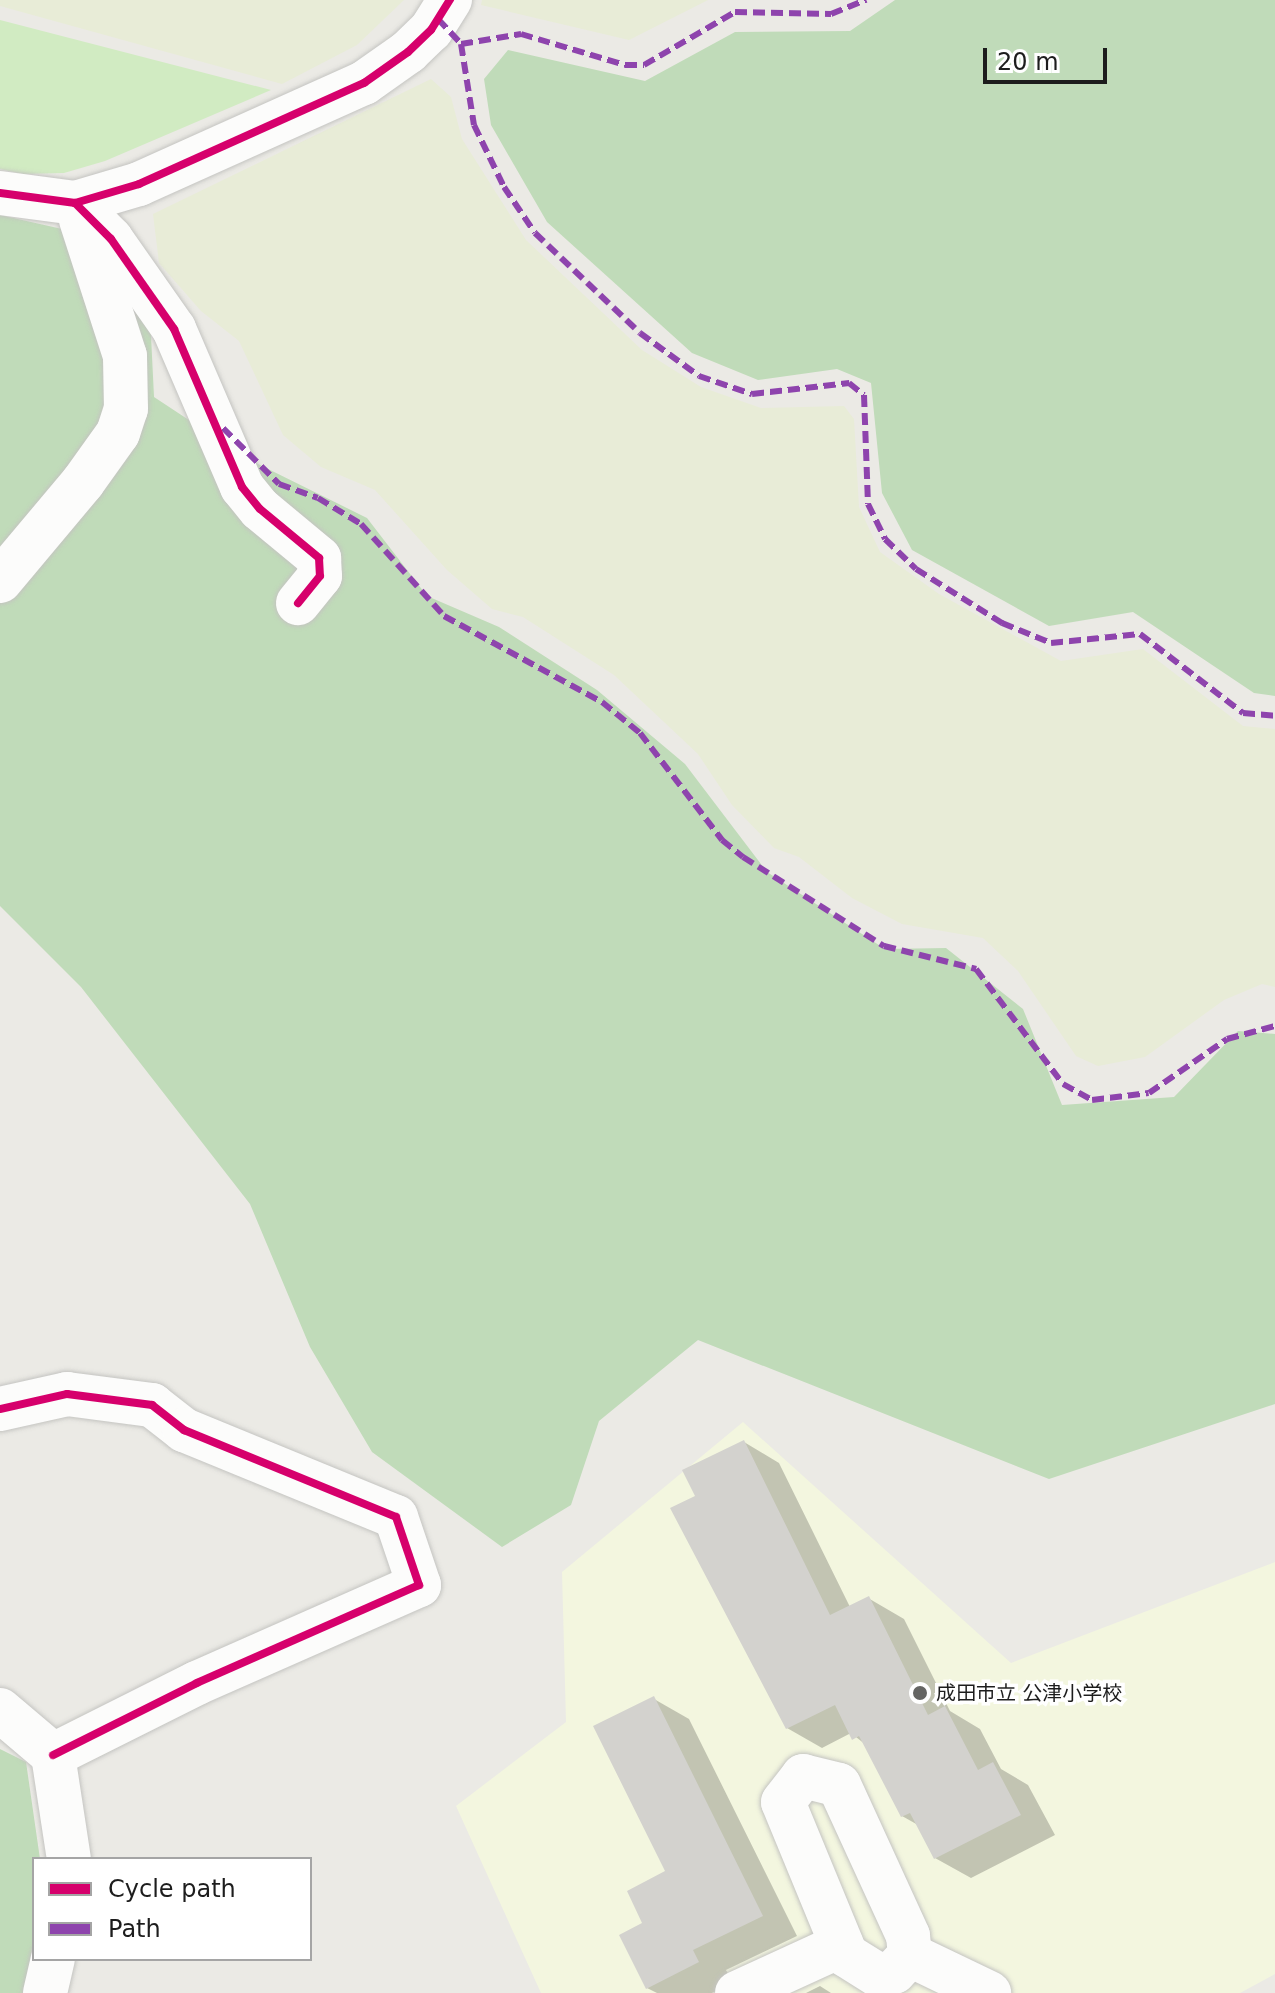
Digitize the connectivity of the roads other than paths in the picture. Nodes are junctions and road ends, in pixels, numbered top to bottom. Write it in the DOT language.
graph roads {
  1 [pos="450,0"];
  2 [pos="0,193"];
  3 [pos="75,203"];
  4 [pos="0,581"];
  5 [pos="298,603"];
  6 [pos="0,1409"];
  7 [pos="0,1710"];
  8 [pos="53,1755"];
  9 [pos="69,1857"];
  10 [pos="842,1945"];
  11 [pos="910,1955"];
  12 [pos="53,1961"];
  13 [pos="45,1993"];
  14 [pos="737,1993"];
  15 [pos="989,1993"];
  1 -- 3 [label="street"];
  2 -- 3 [label="street"];
  3 -- 4 [label="street"];
  3 -- 5 [label="street"];
  6 -- 8 [label="street"];
  7 -- 8 [label="street"];
  8 -- 9 [label="street"];
  10 -- 11 [label="street"];
  10 -- 11 [label="street"];
  10 -- 14 [label="street"];
  11 -- 15 [label="street"];
  12 -- 13 [label="street"];
}
